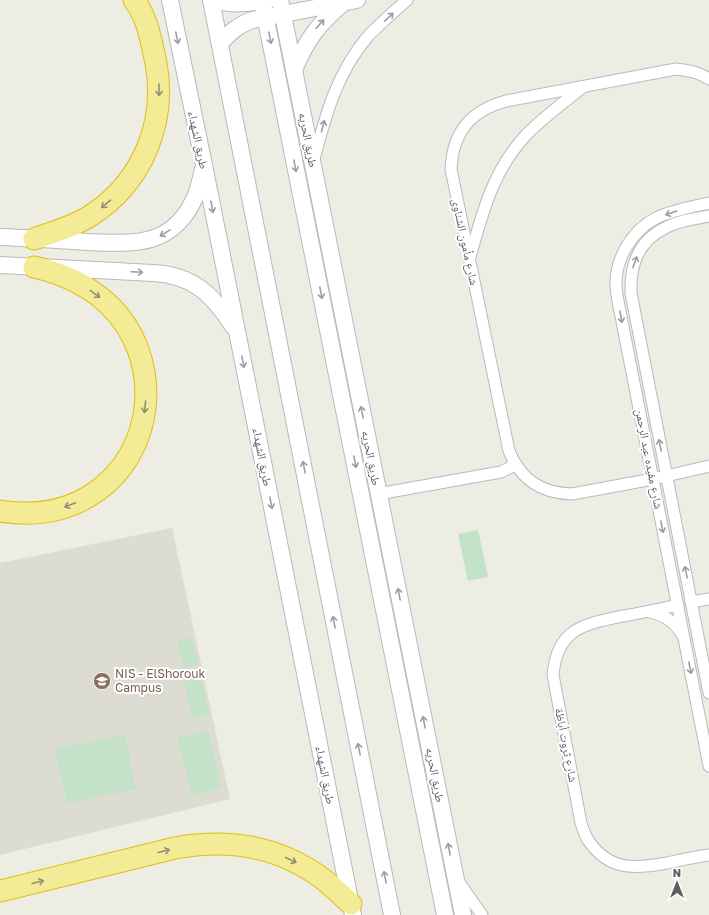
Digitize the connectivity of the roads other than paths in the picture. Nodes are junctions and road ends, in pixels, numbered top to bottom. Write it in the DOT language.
graph roads {
  1 [pos="134,0"];
  2 [pos="170,0"];
  3 [pos="211,0"];
  4 [pos="264,0"];
  5 [pos="407,0"];
  6 [pos="350,1"];
  7 [pos="282,7"];
  8 [pos="266,18"];
  9 [pos="220,44"];
  10 [pos="294,70"];
  11 [pos="709,79"];
  12 [pos="585,85"];
  13 [pos="313,164"];
  14 [pos="204,165"];
  15 [pos="709,202"];
  16 [pos="709,216"];
  17 [pos="0,237"];
  18 [pos="34,239"];
  19 [pos="469,260"];
  20 [pos="0,265"];
  21 [pos="34,267"];
  22 [pos="238,334"];
  23 [pos="515,465"];
  24 [pos="709,466"];
  25 [pos="666,476"];
  26 [pos="653,479"];
  27 [pos="378,494"];
  28 [pos="0,511"];
  29 [pos="709,599"];
  30 [pos="692,602"];
  31 [pos="678,605"];
  32 [pos="647,611"];
  33 [pos="685,641"];
  34 [pos="709,693"];
  35 [pos="709,766"];
  36 [pos="709,855"];
  37 [pos="455,876"];
  38 [pos="439,881"];
  39 [pos="0,891"];
  40 [pos="352,909"];
  41 [pos="392,915"];
  42 [pos="445,915"];
  43 [pos="463,915"];
  44 [pos="482,915"];
  1 -- 18 [label="highway, one-way"];
  2 -- 14 [label="main road, طريق الشهداء, one-way"];
  3 -- 4 [label="main road"];
  3 -- 9 [label="main road"];
  4 -- 8 [label="main road, طريق الحريه"];
  13 -- 5 [label="street, one-way"];
  6 -- 7 [label="main road"];
  10 -- 6 [label="main road, one-way"];
  7 -- 8 [label="main road"];
  7 -- 10 [label="main road, طريق الحريه"];
  8 -- 9 [label="main road"];
  8 -- 38 [label="main road, طريق الحريه, one-way"];
  41 -- 9 [label="main road, one-way"];
  10 -- 13 [label="main road, طريق الحريه"];
  11 -- 12 [label="street, شارع مأمون الشناوى"];
  12 -- 19 [label="street"];
  12 -- 19 [label="street, شارع مأمون الشناوى"];
  27 -- 13 [label="main road, طريق الحريه, one-way"];
  14 -- 18 [label="main road, one-way"];
  14 -- 22 [label="main road, طريق الشهداء, one-way"];
  15 -- 26 [label="street, شارع مفيده عبد الرحمن, one-way"];
  25 -- 16 [label="street, شارع مفيده عبد الرحمن, one-way"];
  17 -- 18 [label="main road"];
  19 -- 23 [label="street, شارع مأمون الشناوى"];
  20 -- 21 [label="main road"];
  21 -- 22 [label="main road, one-way"];
  21 -- 28 [label="highway, one-way"];
  22 -- 40 [label="main road, طريق الشهداء, one-way"];
  23 -- 26 [label="street, شارع مأمون الشناوى"];
  23 -- 27 [label="street"];
  24 -- 25 [label="street, شارع مأمون الشناوى"];
  25 -- 26 [label="street, شارع مأمون الشناوى"];
  30 -- 25 [label="street, شارع مفيده عبد الرحمن, one-way"];
  26 -- 31 [label="street, شارع مفيده عبد الرحمن, one-way"];
  37 -- 27 [label="main road, طريق الحريه, one-way"];
  29 -- 30 [label="street"];
  30 -- 31 [label="street"];
  30 -- 31 [label="street"];
  30 -- 34 [label="street, شارع مفيده عبد الرحمن"];
  31 -- 32 [label="street, شارع ثروت أباظة"];
  31 -- 33 [label="street, شارع مفيده عبد الرحمن"];
  32 -- 33 [label="street"];
  32 -- 36 [label="street, شارع ثروت أباظة"];
  33 -- 35 [label="street, شارع مفيده عبد الرحمن, one-way"];
  37 -- 38 [label="main road"];
  37 -- 43 [label="main road, طريق الحريه"];
  37 -- 44 [label="street"];
  38 -- 42 [label="main road, طريق الحريه"];
  39 -- 40 [label="highway, one-way"];
}
